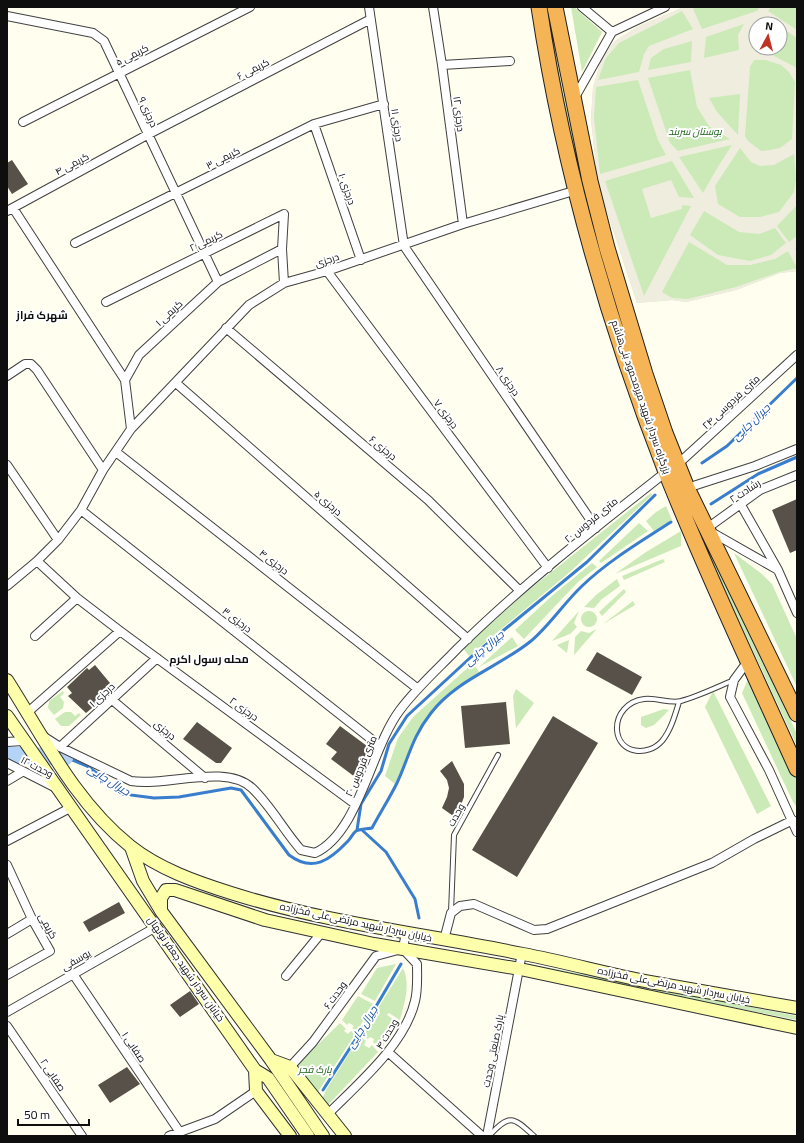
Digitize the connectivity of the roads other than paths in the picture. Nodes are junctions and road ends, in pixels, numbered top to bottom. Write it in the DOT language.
graph roads {
  1 [pos="250,7"];
  2 [pos="368,7"];
  3 [pos="425,7"];
  4 [pos="539,7"];
  5 [pos="555,7"];
  6 [pos="582,7"];
  7 [pos="665,7"];
  8 [pos="433,11"];
  9 [pos="7,16"];
  10 [pos="369,20"];
  11 [pos="612,32"];
  12 [pos="510,60"];
  13 [pos="442,65"];
  14 [pos="119,73"];
  15 [pos="574,99"];
  16 [pos="384,104"];
  17 [pos="22,122"];
  18 [pos="314,124"];
  19 [pos="147,135"];
  20 [pos="577,190"];
  21 [pos="175,194"];
  22 [pos="10,210"];
  23 [pos="463,224"];
  24 [pos="75,243"];
  25 [pos="404,246"];
  26 [pos="282,249"];
  27 [pos="204,253"];
  28 [pos="361,260"];
  29 [pos="327,271"];
  30 [pos="218,282"];
  31 [pos="284,284"];
  32 [pos="106,302"];
  33 [pos="226,328"];
  34 [pos="797,355"];
  35 [pos="7,376"];
  36 [pos="125,380"];
  37 [pos="176,383"];
  38 [pos="131,429"];
  39 [pos="797,449"];
  40 [pos="116,452"];
  41 [pos="7,465"];
  42 [pos="672,468"];
  43 [pos="103,470"];
  44 [pos="797,475"];
  45 [pos="687,488"];
  46 [pos="741,505"];
  47 [pos="81,510"];
  48 [pos="596,528"];
  49 [pos="706,528"];
  50 [pos="58,540"];
  51 [pos="38,561"];
  52 [pos="548,568"];
  53 [pos="778,570"];
  54 [pos="7,586"];
  55 [pos="519,590"];
  56 [pos="77,598"];
  57 [pos="797,613"];
  58 [pos="120,631"];
  59 [pos="35,636"];
  60 [pos="468,639"];
  61 [pos="157,658"];
  62 [pos="748,661"];
  63 [pos="7,680"];
  64 [pos="734,680"];
  65 [pos="418,689"];
  66 [pos="112,699"];
  67 [pos="679,702"];
  68 [pos="28,712"];
  69 [pos="797,714"];
  70 [pos="7,716"];
  71 [pos="39,734"];
  72 [pos="7,742"];
  73 [pos="24,742"];
  74 [pos="380,746"];
  75 [pos="60,747"];
  76 [pos="498,755"];
  77 [pos="7,763"];
  78 [pos="797,769"];
  79 [pos="22,772"];
  80 [pos="205,778"];
  81 [pos="7,781"];
  82 [pos="56,787"];
  83 [pos="355,804"];
  84 [pos="72,807"];
  85 [pos="795,822"];
  86 [pos="797,832"];
  87 [pos="7,841"];
  88 [pos="131,847"];
  89 [pos="7,865"];
  90 [pos="161,911"];
  91 [pos="451,913"];
  92 [pos="32,920"];
  93 [pos="156,927"];
  94 [pos="322,932"];
  95 [pos="406,933"];
  96 [pos="7,934"];
  97 [pos="444,940"];
  98 [pos="403,948"];
  99 [pos="522,953"];
  100 [pos="520,969"];
  101 [pos="73,974"];
  102 [pos="7,975"];
  103 [pos="286,976"];
  104 [pos="797,1008"];
  105 [pos="7,1012"];
  106 [pos="7,1026"];
  107 [pos="797,1028"];
  108 [pos="389,1053"];
  109 [pos="271,1060"];
  110 [pos="290,1067"];
  111 [pos="255,1070"];
  112 [pos="256,1091"];
  113 [pos="328,1114"];
  114 [pos="179,1131"];
  115 [pos="82,1136"];
  116 [pos="169,1136"];
  117 [pos="290,1136"];
  118 [pos="308,1136"];
  119 [pos="323,1136"];
  120 [pos="345,1136"];
  121 [pos="482,1136"];
  122 [pos="488,1136"];
  123 [pos="534,1136"];
  1 -- 14 [label="street, کریمی ۵"];
  2 -- 10 [label="street, درجزی ۱۱"];
  3 -- 8 [label="street"];
  4 -- 20 [label="highway, بزرگراه سردار شهید میرمحمود بنی‌هاشم"];
  5 -- 15 [label="highway, بزرگراه سردار شهید میرمحمود بنی‌هاشم"];
  6 -- 11 [label="street"];
  7 -- 11 [label="street"];
  8 -- 13 [label="street, درجزی ۱۲"];
  9 -- 14 [label="street, درجزی ۹"];
  10 -- 16 [label="street, درجزی ۱۱"];
  10 -- 19 [label="street, کریمی ۶"];
  11 -- 15 [label="street"];
  12 -- 13 [label="street"];
  13 -- 23 [label="street, درجزی ۱۲"];
  14 -- 17 [label="street, کریمی ۵"];
  14 -- 19 [label="street, درجزی ۹"];
  15 -- 42 [label="highway, بزرگراه سردار شهید میرمحمود بنی‌هاشم"];
  16 -- 18 [label="street, کریمی ۳"];
  16 -- 25 [label="street, درجزی ۱۱"];
  18 -- 21 [label="street, کریمی ۳"];
  18 -- 28 [label="street, درجزی ۱۰"];
  19 -- 21 [label="street, درجزی ۹"];
  19 -- 22 [label="street, کریمی ۴"];
  20 -- 23 [label="street, درجزی"];
  20 -- 42 [label="highway, بزرگراه سردار شهید میرمحمود بنی‌هاشم"];
  21 -- 24 [label="street, کریمی ۳"];
  21 -- 27 [label="street, درجزی ۹"];
  22 -- 36 [label="street"];
  23 -- 25 [label="street, درجزی"];
  25 -- 28 [label="street, درجزی"];
  25 -- 48 [label="street, درجزی ۸"];
  26 -- 27 [label="street, کریمی ۲"];
  26 -- 30 [label="street, کریمی ۱"];
  26 -- 31 [label="street"];
  27 -- 30 [label="street, درجزی ۹"];
  27 -- 32 [label="street, کریمی ۲"];
  28 -- 29 [label="street, درجزی"];
  29 -- 31 [label="street, درجزی"];
  29 -- 52 [label="street, درجزی ۷"];
  30 -- 36 [label="street, کریمی ۱"];
  31 -- 33 [label="street, درجزی"];
  33 -- 37 [label="street, درجزی"];
  33 -- 55 [label="street, درجزی ۶"];
  34 -- 42 [label="street, ۲۴ متری فردوسی"];
  35 -- 43 [label="street"];
  36 -- 38 [label="street"];
  37 -- 38 [label="street, درجزی"];
  37 -- 60 [label="street, درجزی ۵"];
  38 -- 40 [label="street, درجزی"];
  39 -- 45 [label="street"];
  40 -- 43 [label="street, درجزی"];
  40 -- 65 [label="street, درجزی ۴"];
  41 -- 50 [label="street"];
  42 -- 45 [label="highway, بزرگراه سردار شهید میرمحمود بنی‌هاشم"];
  42 -- 48 [label="street, ۲۰ متری فردوس"];
  42 -- 62 [label="highway, بزرگراه سردار شهید میرمحمود بنی‌هاشم"];
  43 -- 47 [label="street, درجزی"];
  44 -- 46 [label="street, رشادت ۲"];
  45 -- 49 [label="highway, بزرگراه سردار شهید میرمحمود بنی‌هاشم"];
  46 -- 49 [label="street, رشادت ۲"];
  46 -- 53 [label="street"];
  47 -- 50 [label="street, درجزی"];
  47 -- 74 [label="street, درجزی ۳"];
  48 -- 52 [label="street, ۲۰ متری فردوس"];
  49 -- 53 [label="street"];
  49 -- 69 [label="highway, بزرگراه سردار شهید میرمحمود بنی‌هاشم"];
  50 -- 51 [label="street, درجزی"];
  51 -- 54 [label="street, درجزی"];
  51 -- 56 [label="street, درجزی ۲"];
  52 -- 55 [label="street, ۲۰ متری فردوس"];
  53 -- 57 [label="street"];
  55 -- 60 [label="street, ۲۰ متری فردوس"];
  56 -- 58 [label="street, درجزی ۲"];
  56 -- 59 [label="street"];
  58 -- 61 [label="street, درجزی ۲"];
  58 -- 68 [label="street"];
  60 -- 65 [label="street, ۲۰ متری فردوس"];
  61 -- 66 [label="street, درجزی ۱"];
  61 -- 83 [label="street, درجزی ۲"];
  62 -- 64 [label="street"];
  62 -- 78 [label="highway, بزرگراه سردار شهید میرمحمود بنی‌هاشم"];
  63 -- 68 [label="main road, خیابان سردار شهید مرتضی‌علی فخرزاده"];
  64 -- 67 [label="lane"];
  64 -- 85 [label="street"];
  65 -- 74 [label="street, ۲۰ متری فردوس"];
  66 -- 75 [label="street, درجزی ۱"];
  66 -- 80 [label="street, درجزی"];
  67 -- 67 [label="lane"];
  68 -- 71 [label="main road, خیابان سردار شهید مرتضی‌علی فخرزاده"];
  70 -- 73 [label="main road"];
  71 -- 75 [label="street, ۲۰ متری فردوس"];
  71 -- 88 [label="main road, خیابان سردار شهید مرتضی‌علی فخرزاده"];
  72 -- 73 [label="street"];
  73 -- 82 [label="main road"];
  74 -- 83 [label="street, ۲۰ متری فردوس"];
  75 -- 80 [label="street, ۲۰ متری فردوس"];
  76 -- 91 [label="lane, وحدت"];
  77 -- 79 [label="street, وحدت ۱۲"];
  79 -- 81 [label="street"];
  79 -- 82 [label="street, وحدت ۱۲"];
  80 -- 83 [label="street, ۲۰ متری فردوس"];
  82 -- 84 [label="main road"];
  84 -- 87 [label="street"];
  84 -- 93 [label="main road, خیابان سردار شهید جعفر نونهال"];
  85 -- 86 [label="street"];
  85 -- 91 [label="street"];
  88 -- 90 [label="main road, خیابان سردار شهید جعفر نونهال"];
  88 -- 95 [label="main road, خیابان سردار شهید مرتضی‌علی فخرزاده"];
  89 -- 92 [label="street, کریمی"];
  90 -- 94 [label="main road, خیابان سردار شهید مرتضی‌علی فخرزاده"];
  90 -- 109 [label="main road, خیابان سردار شهید جعفر نونهال"];
  91 -- 97 [label="street"];
  92 -- 96 [label="street"];
  92 -- 102 [label="street, کریمی"];
  93 -- 101 [label="street, یوسفی"];
  93 -- 111 [label="main road, خیابان سردار شهید جعفر نونهال"];
  94 -- 98 [label="main road, خیابان سردار شهید مرتضی‌علی فخرزاده"];
  94 -- 103 [label="street"];
  95 -- 97 [label="main road, خیابان سردار شهید مرتضی‌علی فخرزاده"];
  95 -- 98 [label="street"];
  97 -- 99 [label="main road, خیابان سردار شهید مرتضی‌علی فخرزاده"];
  98 -- 100 [label="main road, خیابان سردار شهید مرتضی‌علی فخرزاده"];
  98 -- 108 [label="street, وحدت ۴"];
  98 -- 110 [label="street, وحدت ۶"];
  99 -- 100 [label="street, پارک صنعتی وحدت"];
  99 -- 104 [label="main road, خیابان سردار شهید مرتضی‌علی فخرزاده"];
  100 -- 107 [label="main road, خیابان سردار شهید مرتضی‌علی فخرزاده"];
  100 -- 122 [label="street, پارک صنعتی وحدت"];
  101 -- 105 [label="street, یوسفی"];
  101 -- 114 [label="street, صفایی ۱"];
  106 -- 115 [label="street, صفایی ۲"];
  108 -- 113 [label="street, وحدت ۴"];
  108 -- 121 [label="street"];
  109 -- 110 [label="main road"];
  109 -- 119 [label="main road, خیابان سردار شهید جعفر نونهال"];
  110 -- 113 [label="main road"];
  111 -- 112 [label="main road"];
  111 -- 118 [label="main road, خیابان سردار شهید جعفر نونهال"];
  112 -- 114 [label="street"];
  112 -- 117 [label="main road"];
  113 -- 120 [label="main road"];
  114 -- 116 [label="street"];
  122 -- 123 [label="lane"];
}
